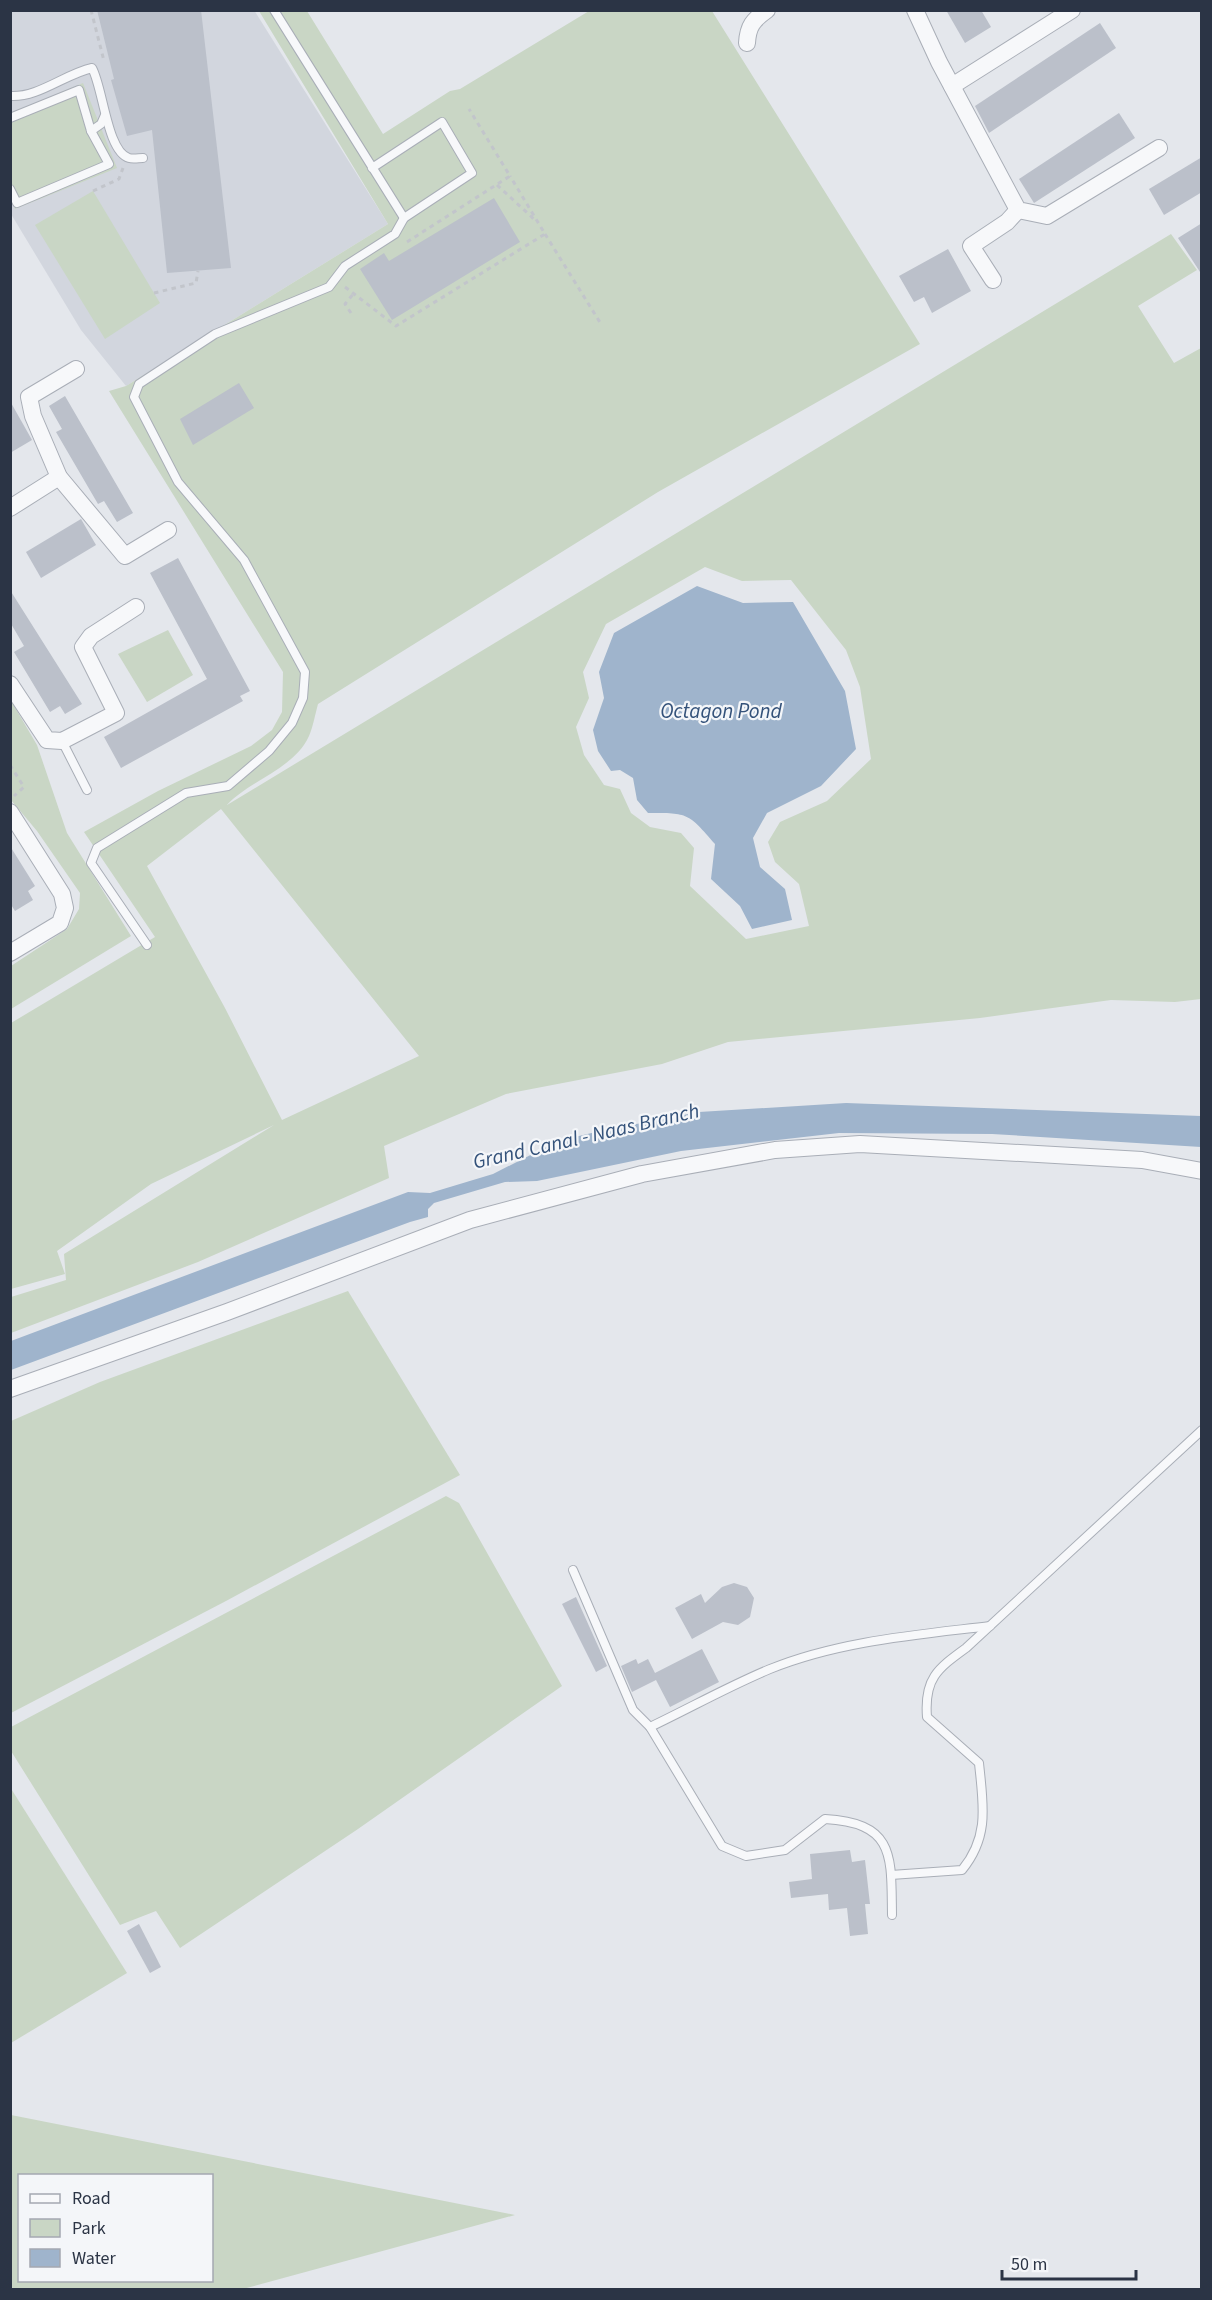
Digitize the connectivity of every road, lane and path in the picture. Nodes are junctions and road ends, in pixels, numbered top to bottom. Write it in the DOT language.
graph roads {
  1 [pos="274,10"];
  2 [pos="767,10"];
  3 [pos="915,10"];
  4 [pos="1072,10"];
  5 [pos="747,43"];
  6 [pos="952,86"];
  7 [pos="10,96"];
  8 [pos="105,115"];
  9 [pos="10,118"];
  10 [pos="91,130"];
  11 [pos="1159,148"];
  12 [pos="143,158"];
  13 [pos="372,168"];
  14 [pos="510,176"];
  15 [pos="497,185"];
  16 [pos="10,189"];
  17 [pos="1018,210"];
  18 [pos="404,218"];
  19 [pos="539,224"];
  20 [pos="545,234"];
  21 [pos="198,271"];
  22 [pos="335,279"];
  23 [pos="993,280"];
  24 [pos="154,293"];
  25 [pos="354,293"];
  26 [pos="351,313"];
  27 [pos="601,324"];
  28 [pos="76,369"];
  29 [pos="60,477"];
  30 [pos="10,508"];
  31 [pos="168,530"];
  32 [pos="136,607"];
  33 [pos="10,684"];
  34 [pos="62,741"];
  35 [pos="10,765"];
  36 [pos="87,790"];
  37 [pos="10,799"];
  38 [pos="10,812"];
  39 [pos="147,945"];
  40 [pos="11,951"];
  41 [pos="1202,1171"];
  42 [pos="10,1389"];
  43 [pos="1202,1430"];
  44 [pos="573,1570"];
  45 [pos="990,1626"];
  46 [pos="650,1727"];
  47 [pos="891,1875"];
  48 [pos="892,1915"];
  1 -- 13 [label="lane"];
  2 -- 5 [label="street"];
  3 -- 6 [label="street"];
  4 -- 6 [label="street"];
  6 -- 17 [label="street"];
  7 -- 8 [label="lane"];
  8 -- 10 [label="lane"];
  8 -- 12 [label="lane"];
  9 -- 10 [label="lane"];
  10 -- 16 [label="lane"];
  11 -- 17 [label="street"];
  13 -- 18 [label="lane"];
  13 -- 18 [label="lane"];
  14 -- 19 [label="path"];
  15 -- 19 [label="path"];
  17 -- 23 [label="street"];
  18 -- 22 [label="lane"];
  19 -- 20 [label="path"];
  20 -- 25 [label="path"];
  20 -- 27 [label="path"];
  21 -- 24 [label="path"];
  22 -- 25 [label="path"];
  22 -- 39 [label="lane"];
  25 -- 26 [label="path"];
  28 -- 29 [label="street"];
  29 -- 30 [label="street"];
  29 -- 31 [label="street"];
  32 -- 34 [label="street"];
  33 -- 34 [label="street"];
  34 -- 36 [label="lane"];
  35 -- 37 [label="path"];
  38 -- 40 [label="street"];
  41 -- 42 [label="street"];
  43 -- 45 [label="lane"];
  44 -- 46 [label="lane"];
  45 -- 46 [label="lane"];
  45 -- 47 [label="lane"];
  46 -- 47 [label="lane"];
  47 -- 48 [label="lane"];
}
